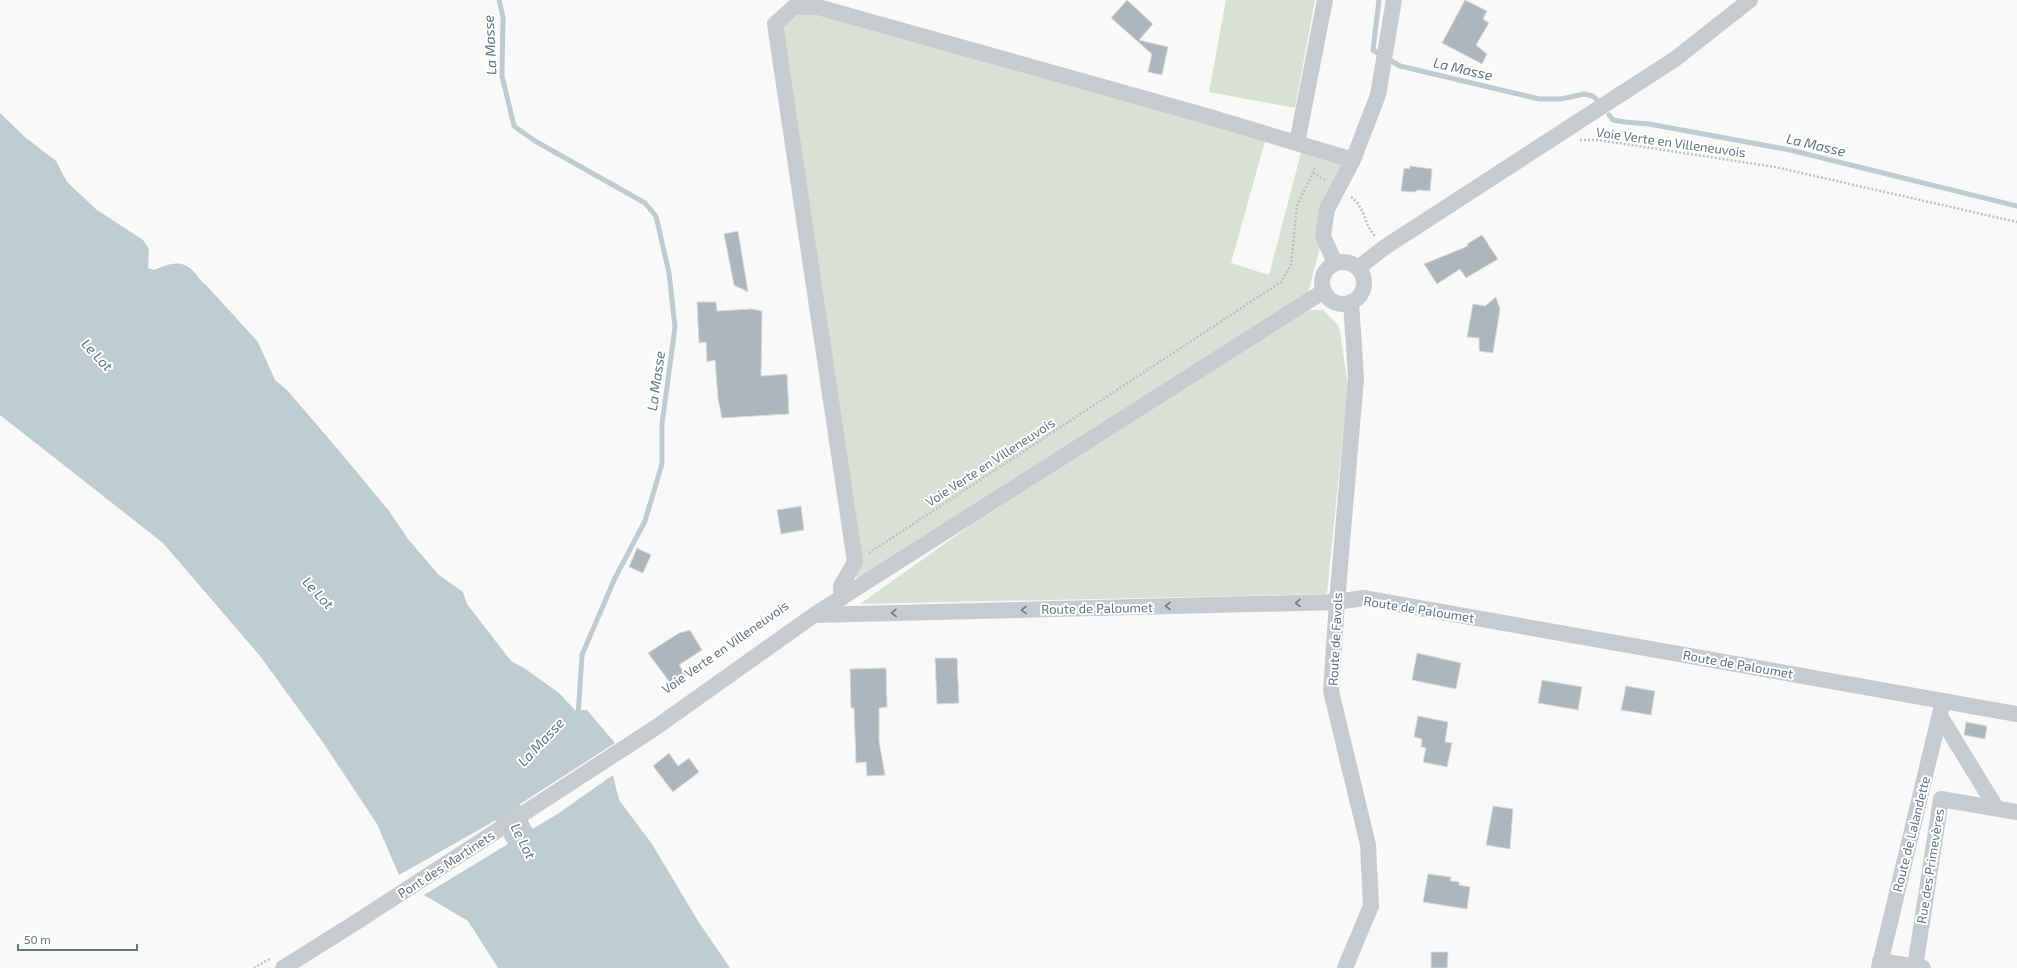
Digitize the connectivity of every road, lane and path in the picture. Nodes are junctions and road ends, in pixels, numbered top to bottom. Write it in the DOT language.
graph roads {
  1 [pos="1325,0"];
  2 [pos="1394,0"];
  3 [pos="1750,0"];
  4 [pos="1576,141"];
  5 [pos="1297,143"];
  6 [pos="1353,160"];
  7 [pos="1313,173"];
  8 [pos="1338,188"];
  9 [pos="2017,222"];
  10 [pos="1385,247"];
  11 [pos="1335,263"];
  12 [pos="1358,268"];
  13 [pos="1324,291"];
  14 [pos="1351,302"];
  15 [pos="855,562"];
  16 [pos="842,598"];
  17 [pos="1337,602"];
  18 [pos="814,615"];
  19 [pos="1941,708"];
  20 [pos="2017,714"];
  21 [pos="1997,809"];
  22 [pos="2017,812"];
  23 [pos="1879,965"];
  24 [pos="1919,967"];
  25 [pos="283,968"];
  26 [pos="1344,968"];
  1 -- 5 [label="street"];
  2 -- 6 [label="street"];
  3 -- 10 [label="street"];
  4 -- 9 [label="path, Voie Verte en Villeneuvois"];
  5 -- 6 [label="street"];
  5 -- 15 [label="street"];
  6 -- 8 [label="street"];
  7 -- 15 [label="path, Voie Verte en Villeneuvois"];
  8 -- 10 [label="path"];
  8 -- 11 [label="street"];
  10 -- 12 [label="street"];
  11 -- 12 [label="street"];
  11 -- 13 [label="street"];
  12 -- 14 [label="street"];
  13 -- 14 [label="street"];
  13 -- 16 [label="street, Pont des Martinets"];
  14 -- 17 [label="street, Route de Favols"];
  15 -- 16 [label="street"];
  16 -- 18 [label="street, Pont des Martinets"];
  17 -- 18 [label="street, Route de Paloumet, one-way"];
  17 -- 19 [label="street, Route de Paloumet"];
  17 -- 26 [label="street, Route de Favols"];
  18 -- 25 [label="street, Pont des Martinets"];
  19 -- 20 [label="street, Route de Paloumet"];
  19 -- 21 [label="street"];
  19 -- 23 [label="street, Route de Lalandette"];
  21 -- 22 [label="street, Rue des Primevères"];
  21 -- 24 [label="street, Rue des Primevères"];
  23 -- 24 [label="street"];
}
